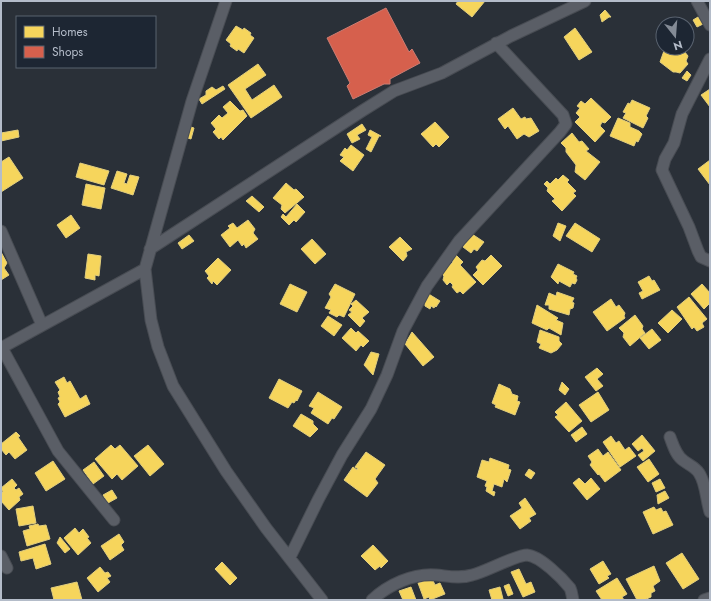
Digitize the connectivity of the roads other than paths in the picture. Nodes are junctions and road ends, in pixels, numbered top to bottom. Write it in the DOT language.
graph roads {
  1 [pos="226,1"];
  2 [pos="585,1"];
  3 [pos="697,1"];
  4 [pos="568,4"];
  5 [pos="710,26"];
  6 [pos="496,43"];
  7 [pos="710,59"];
  8 [pos="1,231"];
  9 [pos="150,249"];
  10 [pos="710,261"];
  11 [pos="146,269"];
  12 [pos="42,325"];
  13 [pos="2,348"];
  14 [pos="670,437"];
  15 [pos="710,512"];
  16 [pos="114,520"];
  17 [pos="1,556"];
  18 [pos="290,557"];
  19 [pos="7,568"];
  20 [pos="710,598"];
  21 [pos="322,600"];
  22 [pos="372,600"];
  23 [pos="573,600"];
  24 [pos="704,600"];
  1 -- 9 [label="street"];
  2 -- 4 [label="street"];
  3 -- 5 [label="street"];
  4 -- 6 [label="street"];
  6 -- 9 [label="street"];
  6 -- 18 [label="street"];
  7 -- 10 [label="street"];
  8 -- 12 [label="street"];
  9 -- 11 [label="street"];
  11 -- 12 [label="street"];
  11 -- 18 [label="street"];
  12 -- 13 [label="street"];
  13 -- 16 [label="street"];
  14 -- 15 [label="street"];
  17 -- 19 [label="street"];
  18 -- 21 [label="street"];
  20 -- 24 [label="street"];
  22 -- 23 [label="street"];
}
